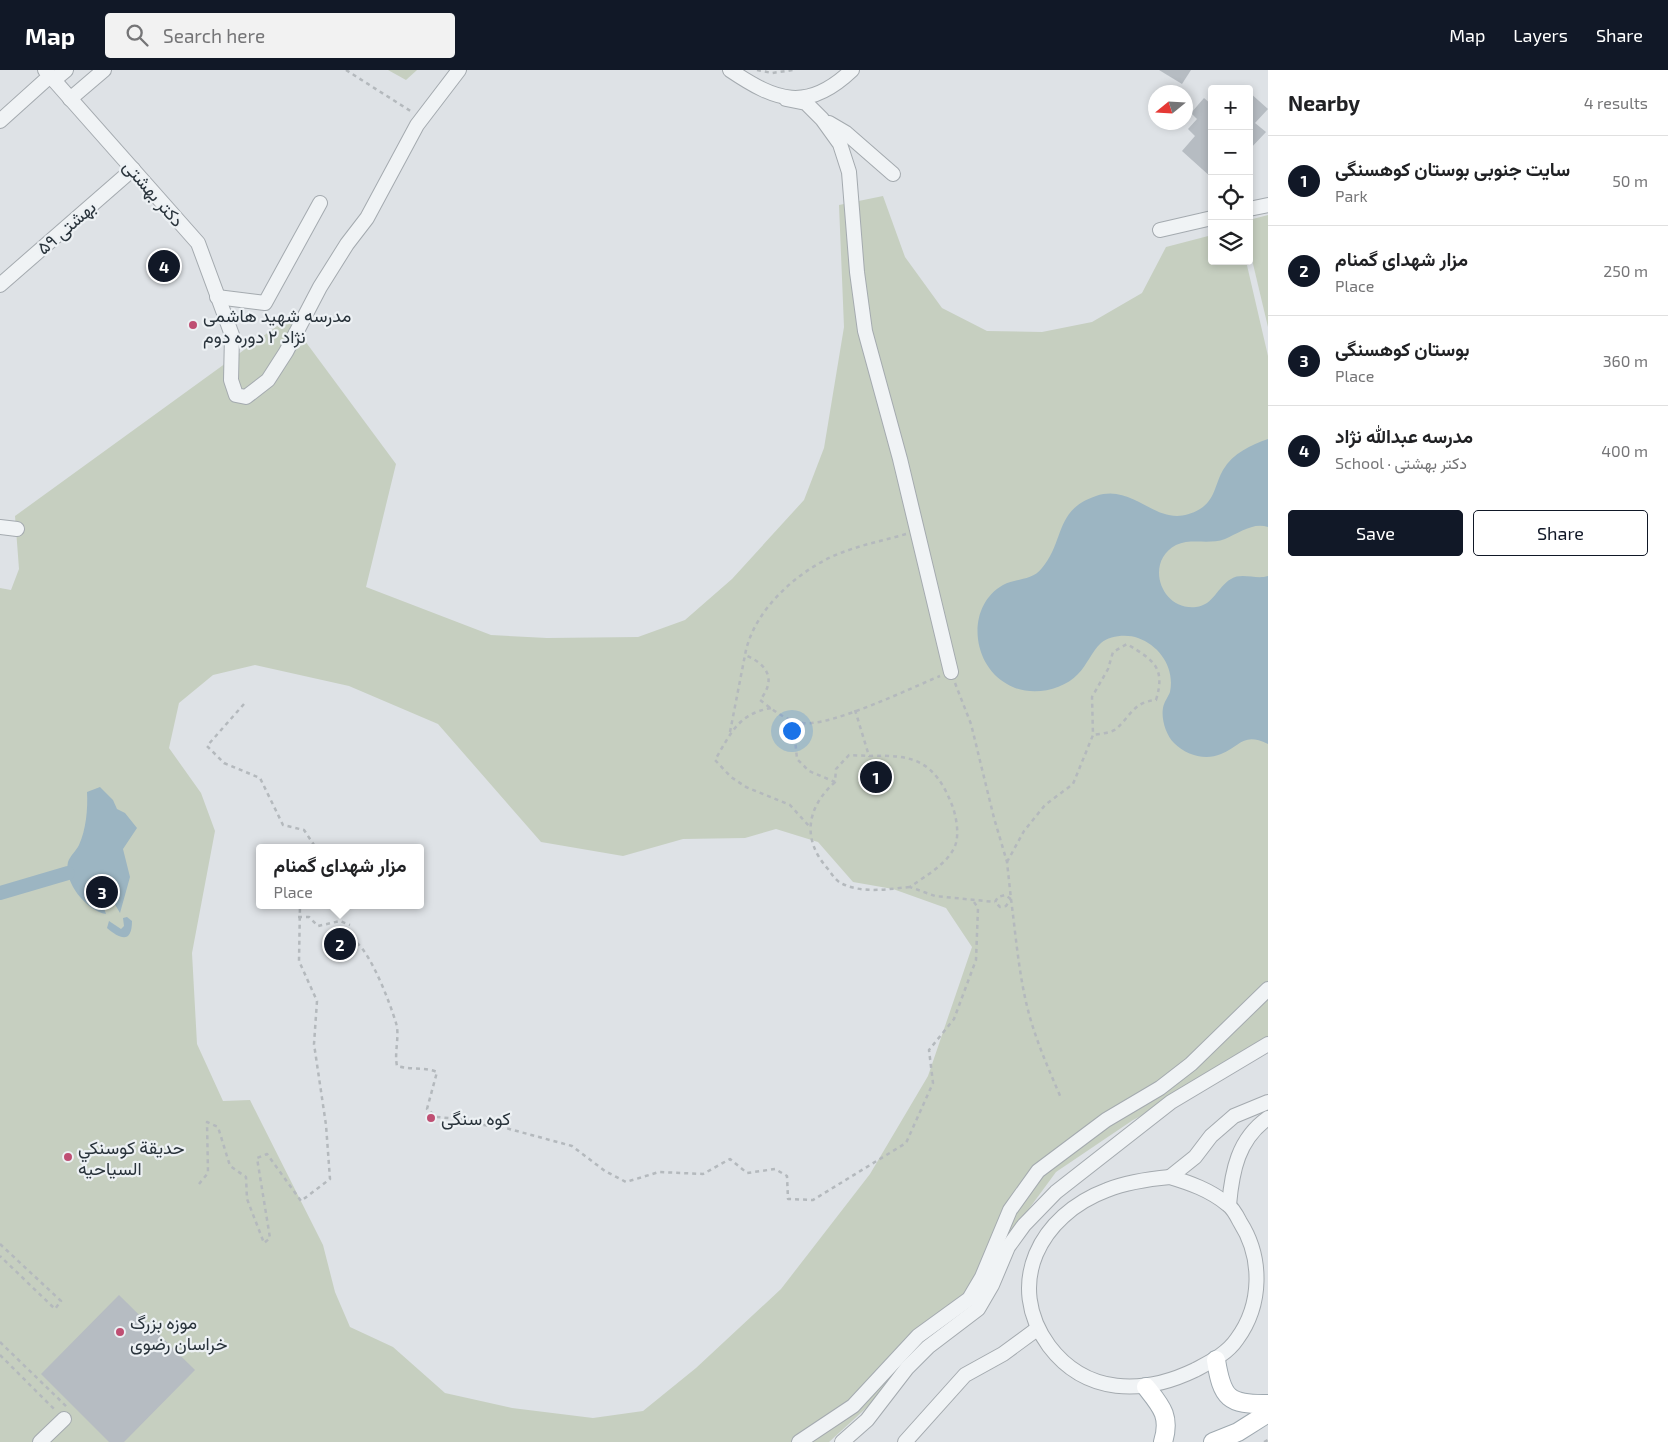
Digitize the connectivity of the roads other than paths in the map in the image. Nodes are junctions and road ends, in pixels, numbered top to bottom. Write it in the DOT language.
graph roads {
  1 [pos="66,70"];
  2 [pos="104,70"];
  3 [pos="459,70"];
  4 [pos="730,70"];
  5 [pos="840,70"];
  6 [pos="852,70"];
  7 [pos="49,75"];
  8 [pos="70,99"];
  9 [pos="786,99"];
  10 [pos="822,119"];
  11 [pos="0,121"];
  12 [pos="133,169"];
  13 [pos="893,174"];
  14 [pos="320,203"];
  15 [pos="1268,205"];
  16 [pos="1253,208"];
  17 [pos="1208,219"];
  18 [pos="1160,230"];
  19 [pos="0,285"];
  20 [pos="218,297"];
  21 [pos="0,527"];
  22 [pos="17,529"];
  23 [pos="951,672"];
  24 [pos="1268,989"];
  25 [pos="1268,1044"];
  26 [pos="1268,1102"];
  27 [pos="1268,1118"];
  28 [pos="1170,1177"];
  29 [pos="1229,1205"];
  30 [pos="1037,1329"];
  31 [pos="1216,1360"];
  32 [pos="1146,1387"];
  33 [pos="1268,1404"];
  34 [pos="1268,1413"];
  35 [pos="69,1416"];
  36 [pos="40,1442"];
  37 [pos="799,1442"];
  38 [pos="842,1442"];
  39 [pos="905,1442"];
  40 [pos="1163,1442"];
  41 [pos="1213,1442"];
  1 -- 7 [label="street"];
  2 -- 8 [label="street"];
  3 -- 20 [label="street, دکتر بهشتی"];
  4 -- 9 [label="street"];
  5 -- 9 [label="street"];
  6 -- 9 [label="street"];
  7 -- 8 [label="street, دکتر بهشتی"];
  7 -- 11 [label="street"];
  8 -- 12 [label="street, دکتر بهشتی"];
  9 -- 10 [label="street"];
  10 -- 13 [label="street"];
  10 -- 23 [label="street"];
  12 -- 19 [label="street, بهشتی ۵۹"];
  12 -- 20 [label="street, دکتر بهشتی"];
  14 -- 20 [label="street"];
  15 -- 16 [label="street"];
  17 -- 18 [label="street"];
  21 -- 22 [label="street"];
  24 -- 37 [label="street"];
  25 -- 38 [label="street"];
  26 -- 28 [label="street"];
  27 -- 29 [label="street"];
  28 -- 29 [label="street"];
  28 -- 30 [label="street"];
  29 -- 31 [label="street"];
  30 -- 32 [label="street"];
  30 -- 39 [label="street"];
  31 -- 32 [label="street"];
  31 -- 33 [label="main road"];
  32 -- 40 [label="main road"];
  34 -- 41 [label="main road"];
  35 -- 36 [label="street"];
}
